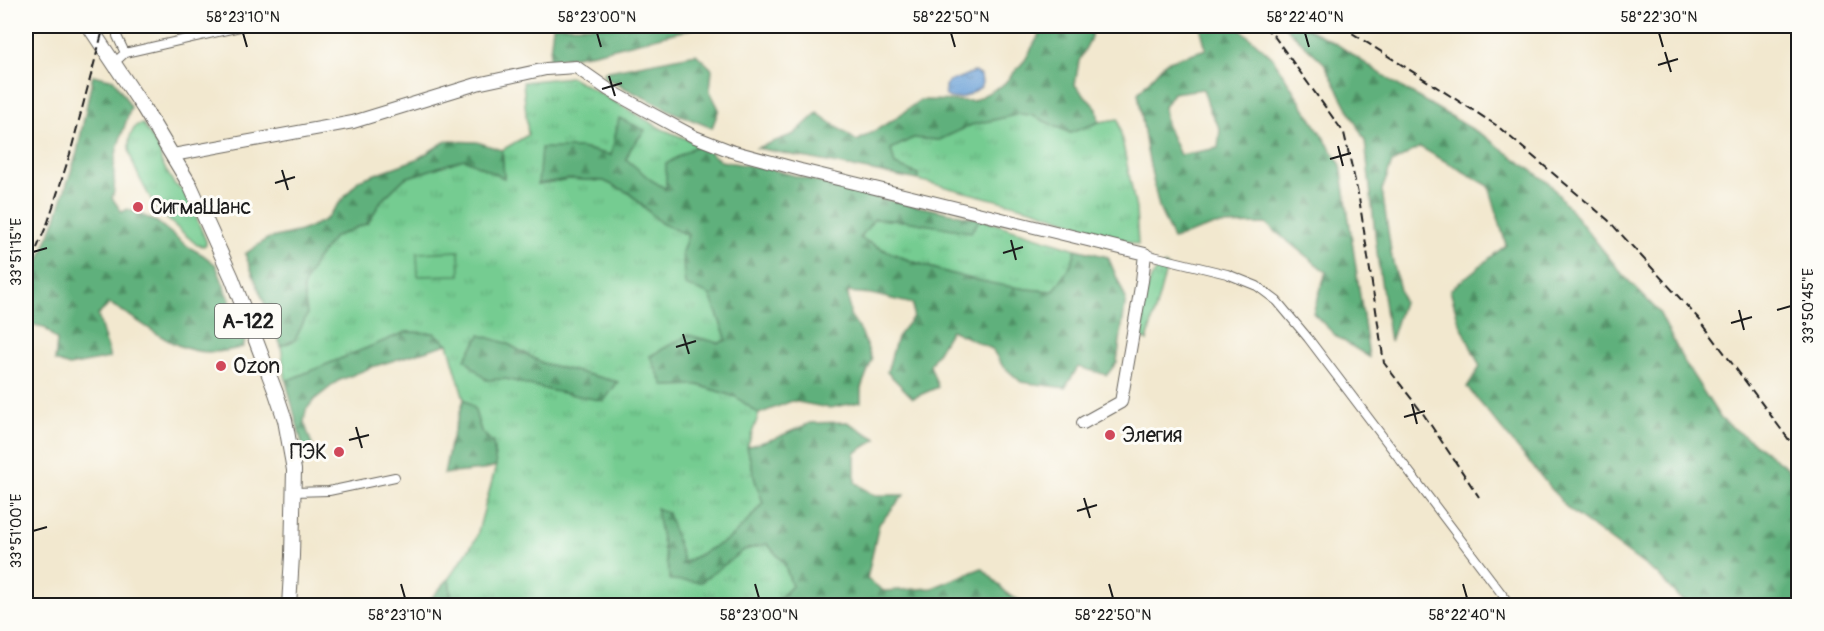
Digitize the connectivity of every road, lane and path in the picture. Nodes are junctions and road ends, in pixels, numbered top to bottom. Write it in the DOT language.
graph roads {
  1 [pos="89,26"];
  2 [pos="117,26"];
  3 [pos="244,26"];
  4 [pos="125,53"];
  5 [pos="114,63"];
  6 [pos="173,155"];
  7 [pos="1145,254"];
  8 [pos="1083,423"];
  9 [pos="395,477"];
  10 [pos="294,492"];
  11 [pos="289,606"];
  12 [pos="1511,606"];
  1 -- 5 [label="main road, А-122"];
  2 -- 4 [label="street"];
  3 -- 4 [label="street"];
  4 -- 5 [label="street"];
  5 -- 6 [label="main road, А-122"];
  6 -- 7 [label="street"];
  6 -- 10 [label="main road, А-122"];
  7 -- 8 [label="street"];
  7 -- 12 [label="street"];
  9 -- 10 [label="street"];
  10 -- 11 [label="main road, А-122"];
}
